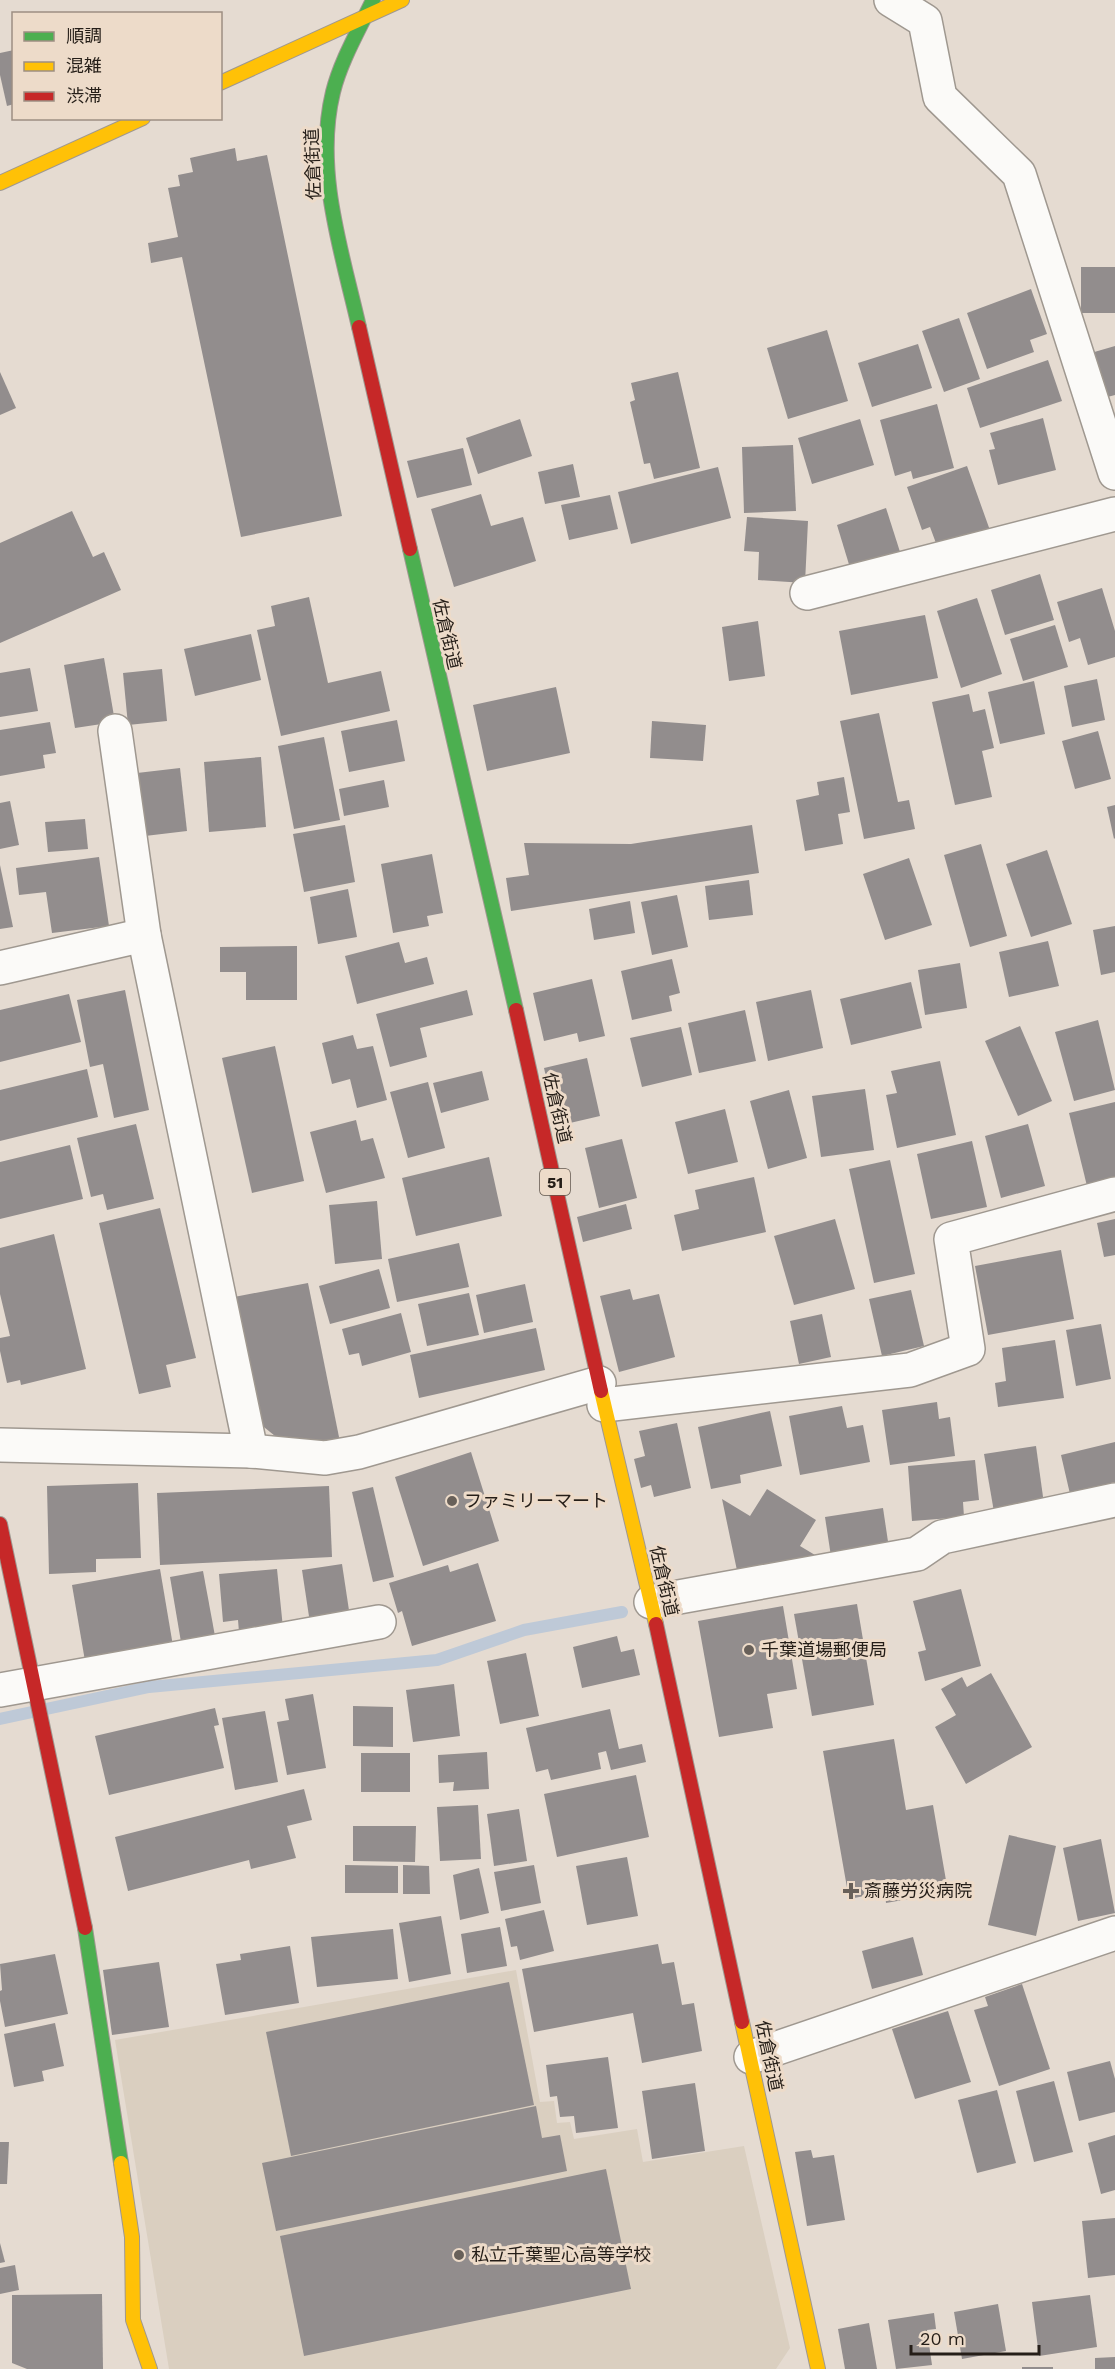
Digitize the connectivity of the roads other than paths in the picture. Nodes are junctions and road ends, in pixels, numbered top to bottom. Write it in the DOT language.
graph roads {
  1 [pos="373,0"];
  2 [pos="402,0"];
  3 [pos="891,0"];
  4 [pos="365,18"];
  5 [pos="222,82"];
  6 [pos="138,120"];
  7 [pos="0,183"];
  8 [pos="1115,473"];
  9 [pos="1113,520"];
  10 [pos="807,593"];
  11 [pos="115,731"];
  12 [pos="144,936"];
  13 [pos="0,968"];
  14 [pos="1115,1194"];
  15 [pos="601,1394"];
  16 [pos="0,1444"];
  17 [pos="251,1451"];
  18 [pos="1115,1500"];
  19 [pos="0,1524"];
  20 [pos="651,1602"];
  21 [pos="379,1622"];
  22 [pos="0,1690"];
  23 [pos="37,1691"];
  24 [pos="1115,1933"];
  25 [pos="751,2057"];
  26 [pos="150,2369"];
  27 [pos="818,2369"];
  1 -- 4 [label="main road, 佐倉街道 / 51"];
  2 -- 4 [label="main road"];
  3 -- 8 [label="street"];
  4 -- 5 [label="main road"];
  4 -- 15 [label="main road, 佐倉街道 / 51"];
  6 -- 7 [label="main road"];
  9 -- 10 [label="street"];
  11 -- 12 [label="street"];
  12 -- 13 [label="street"];
  12 -- 17 [label="street"];
  14 -- 15 [label="street"];
  15 -- 17 [label="street"];
  15 -- 20 [label="main road, 佐倉街道 / 51"];
  16 -- 17 [label="street"];
  18 -- 20 [label="street"];
  19 -- 23 [label="main road"];
  20 -- 25 [label="main road, 佐倉街道 / 51"];
  21 -- 23 [label="street"];
  22 -- 23 [label="street"];
  23 -- 26 [label="main road"];
  24 -- 25 [label="street"];
  25 -- 27 [label="main road, 佐倉街道 / 51"];
}
